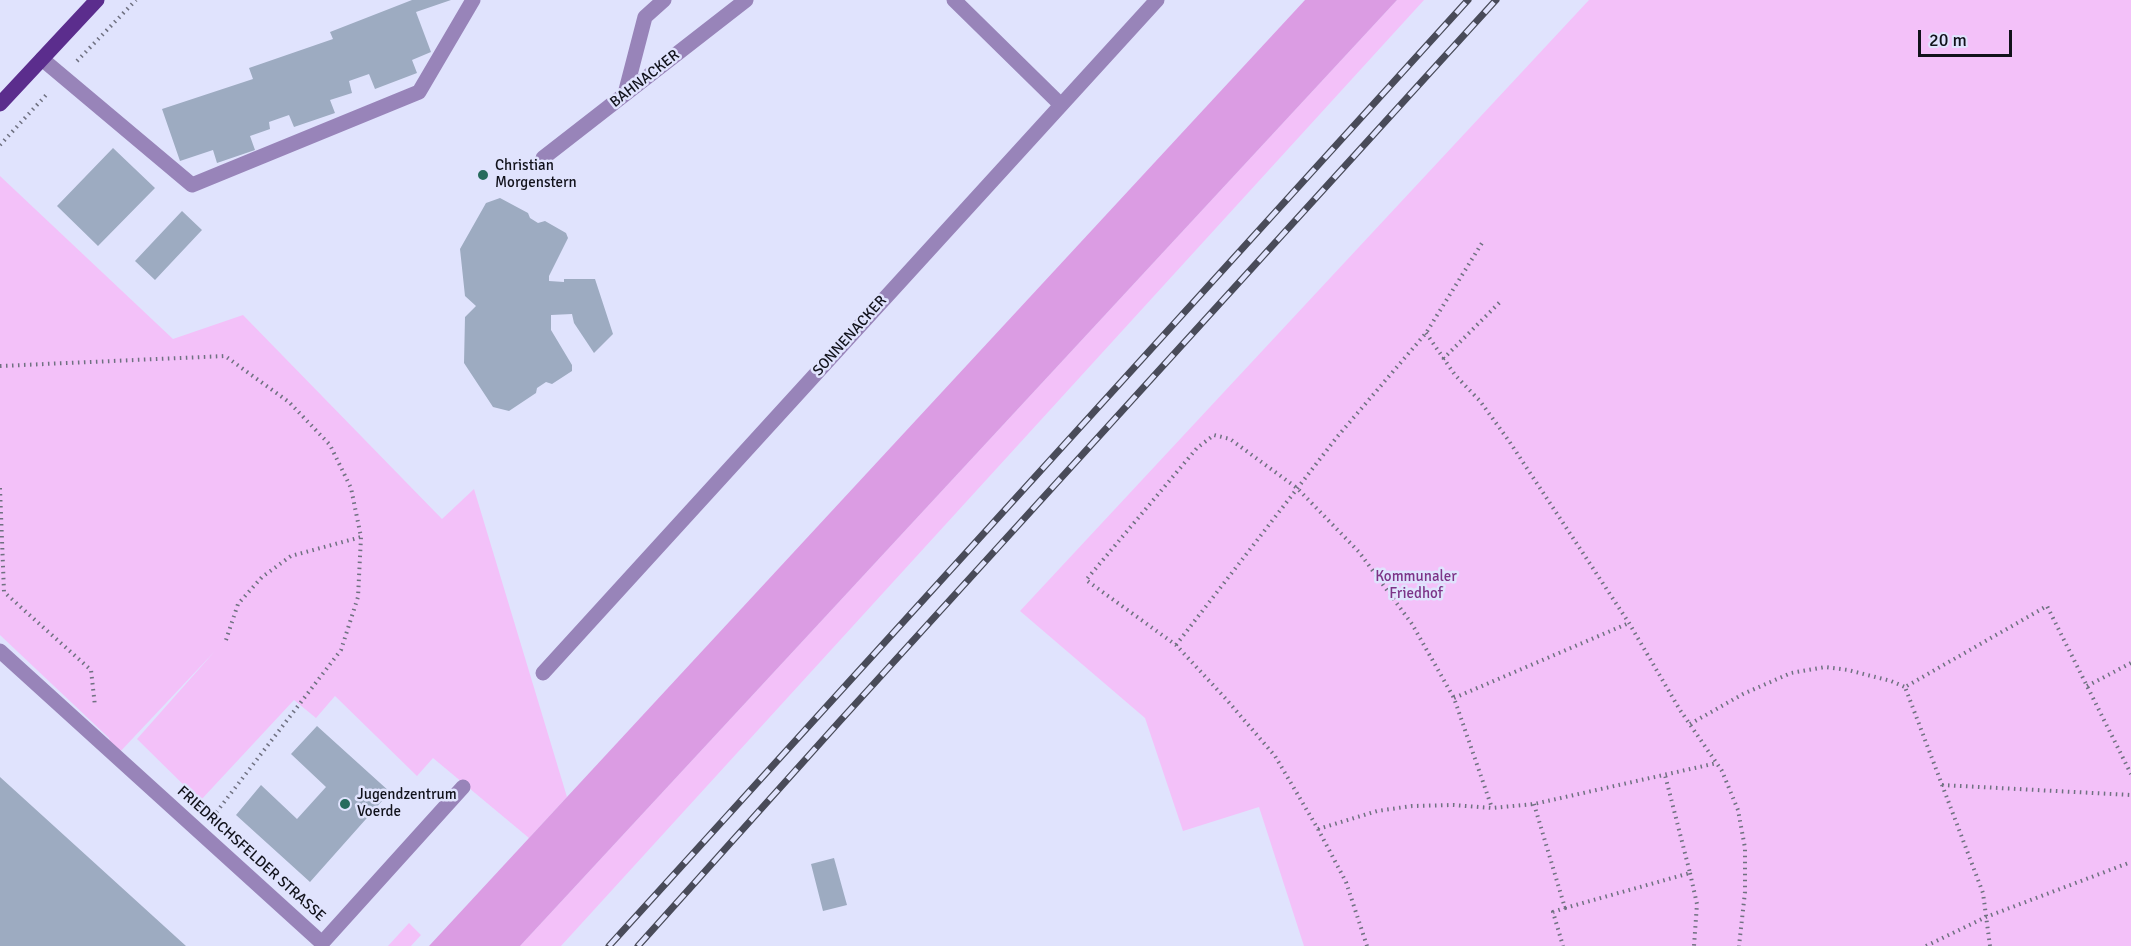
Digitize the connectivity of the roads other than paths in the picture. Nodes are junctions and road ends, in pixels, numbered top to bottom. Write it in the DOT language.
graph roads {
  1 [pos="97,0"];
  2 [pos="473,0"];
  3 [pos="664,0"];
  4 [pos="746,0"];
  5 [pos="954,0"];
  6 [pos="1157,0"];
  7 [pos="42,59"];
  8 [pos="625,94"];
  9 [pos="0,104"];
  10 [pos="1061,105"];
  11 [pos="543,158"];
  12 [pos="0,651"];
  13 [pos="543,672"];
  14 [pos="463,787"];
  1 -- 7 [label="main road"];
  2 -- 7 [label="street"];
  3 -- 8 [label="street"];
  4 -- 8 [label="street, BAHNACKER"];
  5 -- 10 [label="street"];
  6 -- 10 [label="street, SONNENACKER"];
  7 -- 9 [label="main road"];
  8 -- 11 [label="street, BAHNACKER"];
  10 -- 13 [label="street, SONNENACKER"];
  12 -- 14 [label="street, FRIEDRICHSFELDER STRASSE"];
}
